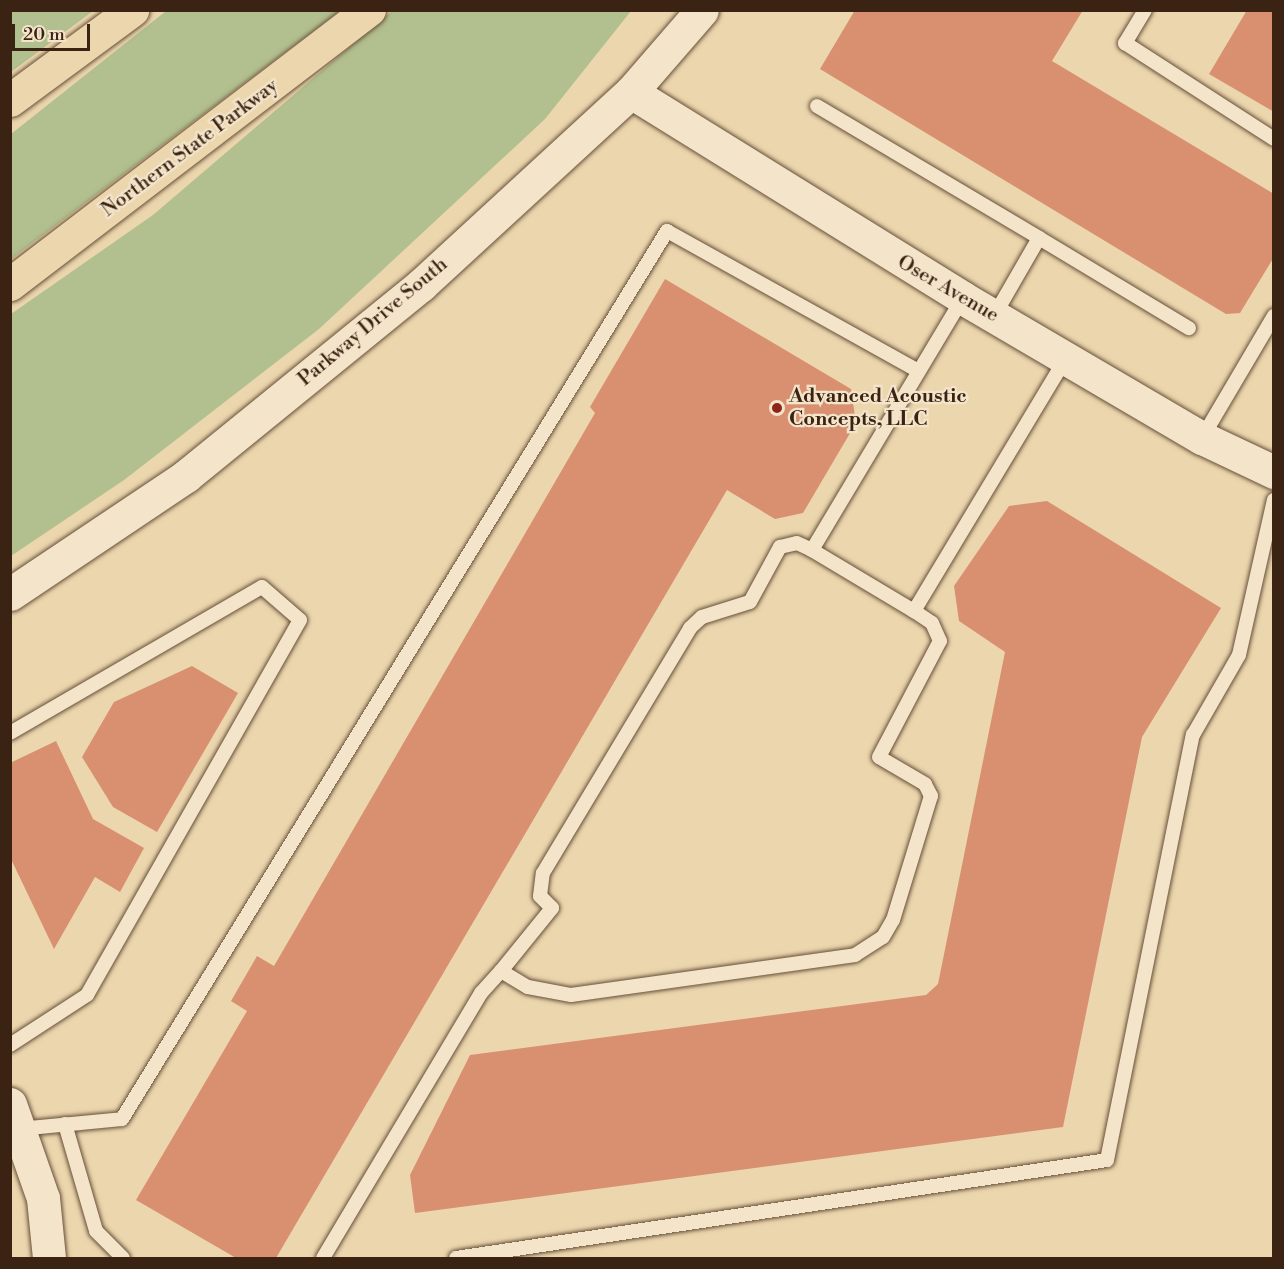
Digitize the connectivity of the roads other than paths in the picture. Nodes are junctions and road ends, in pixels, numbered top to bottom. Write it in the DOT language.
graph roads {
  1 [pos="132,10"];
  2 [pos="369,10"];
  3 [pos="702,10"];
  4 [pos="1145,10"];
  5 [pos="631,92"];
  6 [pos="10,100"];
  7 [pos="817,106"];
  8 [pos="1274,139"];
  9 [pos="1039,238"];
  10 [pos="10,284"];
  11 [pos="963,298"];
  12 [pos="994,316"];
  13 [pos="1274,316"];
  14 [pos="1189,328"];
  15 [pos="1066,358"];
  16 [pos="917,370"];
  17 [pos="1202,438"];
  18 [pos="1274,472"];
  19 [pos="1274,500"];
  20 [pos="812,550"];
  21 [pos="10,594"];
  22 [pos="914,611"];
  23 [pos="10,733"];
  24 [pos="501,971"];
  25 [pos="10,1045"];
  26 [pos="15,1116"];
  27 [pos="65,1124"];
  28 [pos="49,1258"];
  29 [pos="123,1258"];
  30 [pos="323,1258"];
  31 [pos="456,1258"];
  1 -- 6 [label="highway"];
  2 -- 10 [label="highway, Northern State Parkway"];
  3 -- 5 [label="street, Parkway Drive South"];
  4 -- 8 [label="lane"];
  5 -- 11 [label="street, Oser Avenue"];
  5 -- 21 [label="street, Parkway Drive South"];
  7 -- 9 [label="lane"];
  9 -- 12 [label="lane"];
  9 -- 14 [label="lane"];
  11 -- 12 [label="street, Oser Avenue"];
  11 -- 16 [label="lane"];
  12 -- 15 [label="street, Oser Avenue"];
  13 -- 17 [label="lane"];
  15 -- 17 [label="street, Oser Avenue"];
  15 -- 22 [label="lane"];
  16 -- 20 [label="lane"];
  16 -- 27 [label="lane"];
  17 -- 18 [label="street, Oser Avenue"];
  19 -- 31 [label="lane"];
  20 -- 22 [label="lane"];
  20 -- 24 [label="lane"];
  22 -- 24 [label="lane"];
  23 -- 25 [label="lane"];
  24 -- 30 [label="lane"];
  26 -- 27 [label="lane"];
  26 -- 28 [label="street"];
  27 -- 29 [label="lane"];
}
